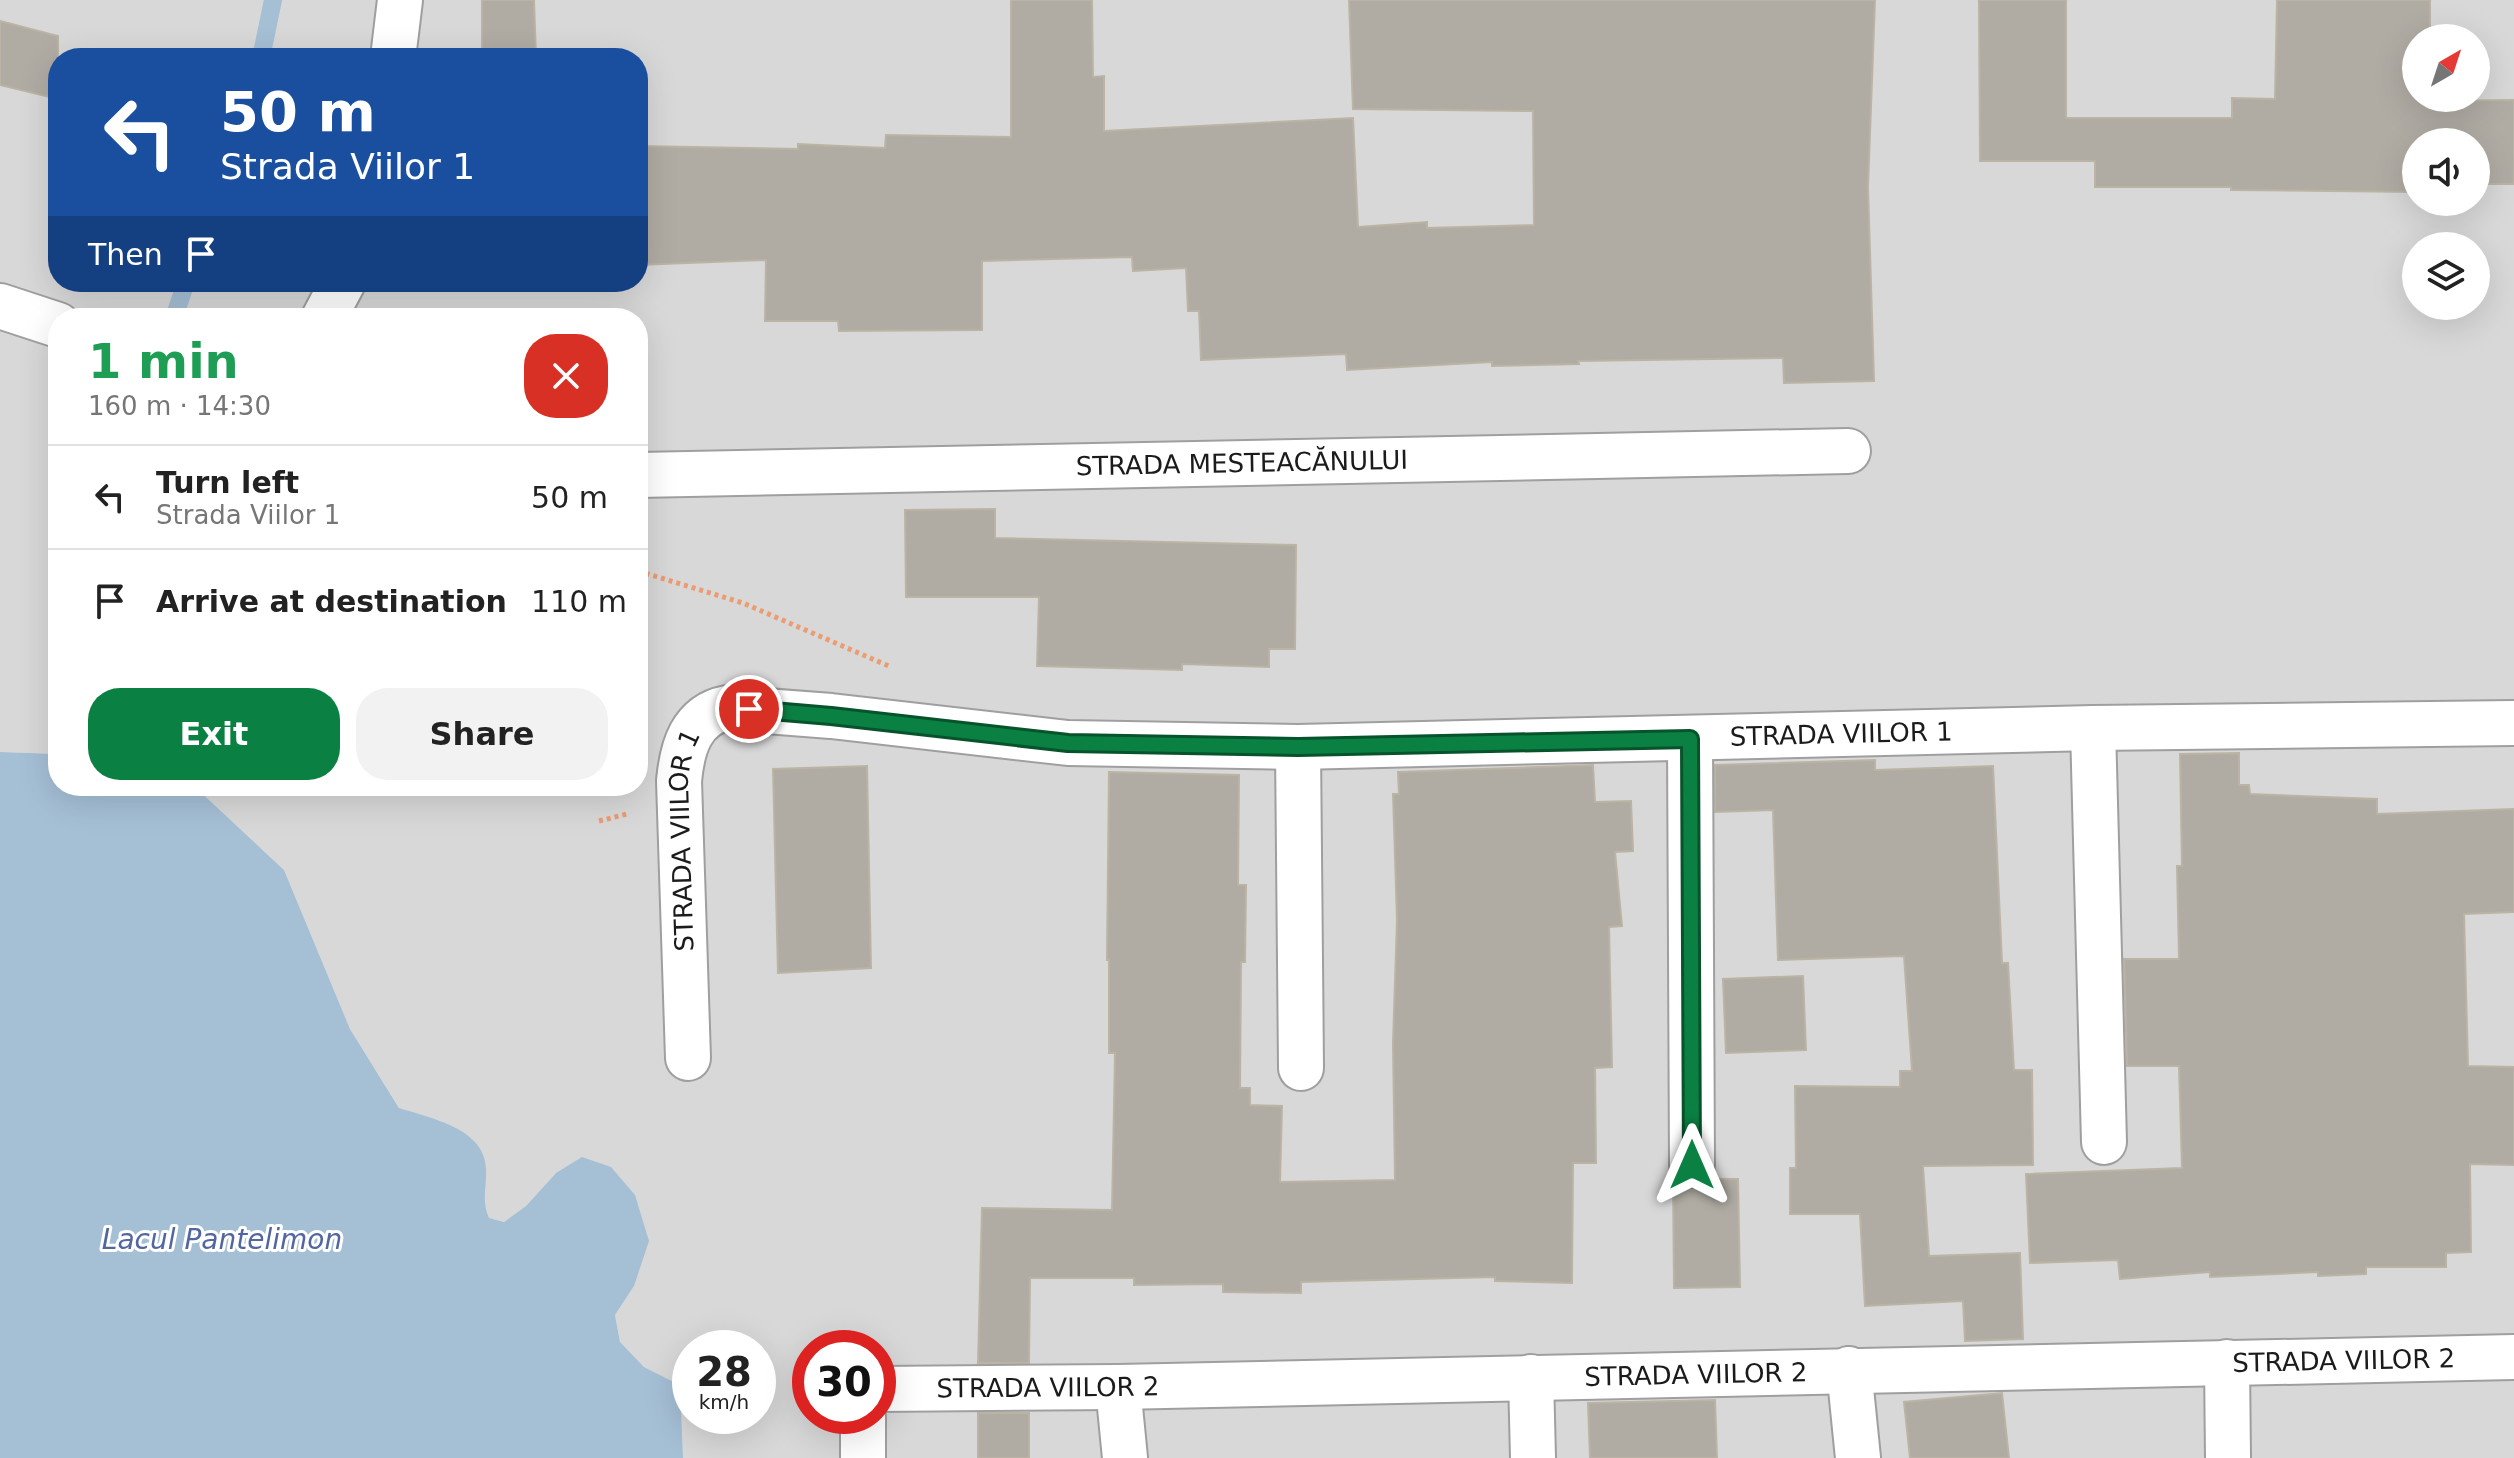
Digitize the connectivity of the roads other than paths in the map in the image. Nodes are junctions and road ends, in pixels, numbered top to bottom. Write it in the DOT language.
graph roads {
  1 [pos="400,0"];
  2 [pos="394,48"];
  3 [pos="0,306"];
  4 [pos="48,322"];
  5 [pos="1848,451"];
  6 [pos="648,475"];
  7 [pos="2514,723"];
  8 [pos="2093,728"];
  9 [pos="1690,739"];
  10 [pos="1298,747"];
  11 [pos="688,1058"];
  12 [pos="1301,1068"];
  13 [pos="2104,1142"];
  14 [pos="1692,1165"];
  15 [pos="2514,1357"];
  16 [pos="2227,1362"];
  17 [pos="1849,1369"];
  18 [pos="1531,1377"];
  19 [pos="1118,1387"];
  20 [pos="896,1389"];
  21 [pos="863,1434"];
  22 [pos="863,1458"];
  23 [pos="1125,1458"];
  24 [pos="1533,1458"];
  25 [pos="1858,1458"];
  26 [pos="2228,1458"];
  1 -- 2 [label="street"];
  3 -- 4 [label="street"];
  5 -- 6 [label="street, STRADA MESTEACĂNULUI"];
  7 -- 8 [label="street, STRADA VIILOR 1"];
  8 -- 9 [label="street, STRADA VIILOR 1"];
  8 -- 13 [label="street"];
  9 -- 10 [label="street, STRADA VIILOR 1"];
  9 -- 14 [label="street"];
  10 -- 11 [label="street, STRADA VIILOR 1"];
  10 -- 12 [label="street"];
  15 -- 16 [label="street, STRADA VIILOR 2"];
  16 -- 17 [label="street, STRADA VIILOR 2"];
  16 -- 26 [label="street"];
  17 -- 18 [label="street, STRADA VIILOR 2"];
  17 -- 25 [label="street"];
  18 -- 19 [label="street, STRADA VIILOR 2"];
  18 -- 24 [label="street"];
  19 -- 20 [label="street, STRADA VIILOR 2"];
  19 -- 23 [label="street"];
  21 -- 22 [label="street"];
}
